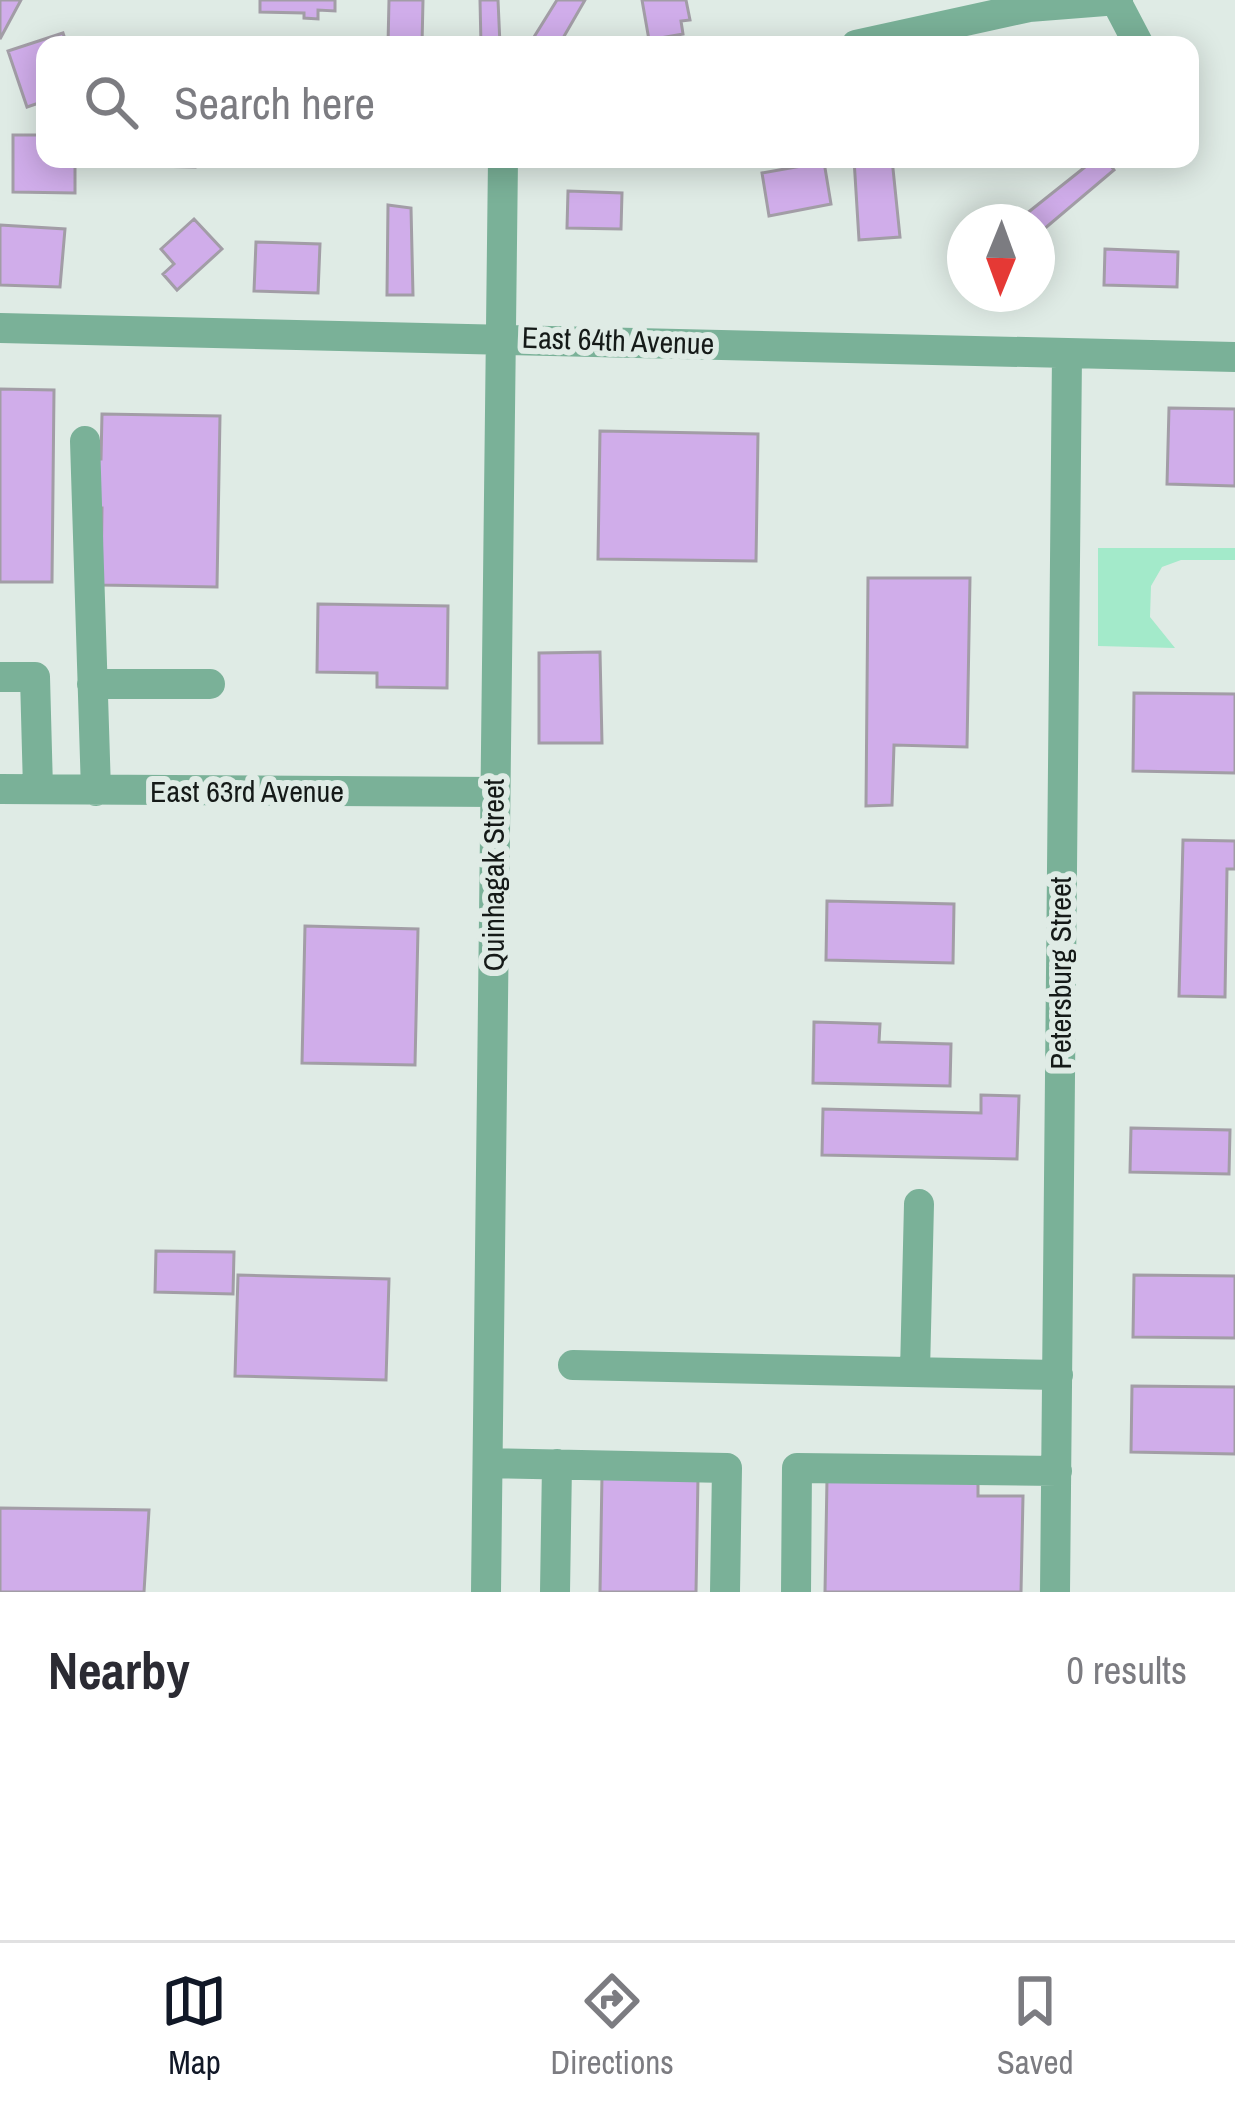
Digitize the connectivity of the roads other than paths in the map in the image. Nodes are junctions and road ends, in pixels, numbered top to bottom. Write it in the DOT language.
graph roads {
  1 [pos="1117,1"];
  2 [pos="897,36"];
  3 [pos="1134,36"];
  4 [pos="503,168"];
  5 [pos="0,328"];
  6 [pos="499,338"];
  7 [pos="1067,354"];
  8 [pos="1235,357"];
  9 [pos="85,441"];
  10 [pos="0,677"];
  11 [pos="92,684"];
  12 [pos="210,684"];
  13 [pos="0,789"];
  14 [pos="38,790"];
  15 [pos="96,790"];
  16 [pos="495,791"];
  17 [pos="919,1204"];
  18 [pos="573,1365"];
  19 [pos="915,1372"];
  20 [pos="1058,1375"];
  21 [pos="488,1463"];
  22 [pos="557,1464"];
  23 [pos="1057,1471"];
  24 [pos="486,1592"];
  25 [pos="555,1592"];
  26 [pos="725,1592"];
  27 [pos="796,1592"];
  28 [pos="1055,1592"];
  1 -- 2 [label="street"];
  1 -- 3 [label="street"];
  4 -- 6 [label="street, Quinhagak Street"];
  5 -- 6 [label="street, East 64th Avenue"];
  6 -- 7 [label="street, East 64th Avenue"];
  6 -- 16 [label="street, Quinhagak Street"];
  7 -- 8 [label="street, East 64th Avenue"];
  7 -- 20 [label="street, Petersburg Street"];
  9 -- 11 [label="street"];
  10 -- 14 [label="street"];
  11 -- 12 [label="street"];
  11 -- 15 [label="street"];
  13 -- 14 [label="street, East 63rd Avenue"];
  14 -- 15 [label="street, East 63rd Avenue"];
  15 -- 16 [label="street, East 63rd Avenue"];
  16 -- 21 [label="street, Quinhagak Street"];
  17 -- 19 [label="street"];
  18 -- 19 [label="street"];
  19 -- 20 [label="street"];
  20 -- 23 [label="street, Petersburg Street"];
  21 -- 22 [label="street"];
  21 -- 24 [label="street, Quinhagak Street"];
  22 -- 25 [label="street"];
  22 -- 26 [label="street"];
  23 -- 27 [label="street"];
  23 -- 28 [label="street, Petersburg Street"];
}
